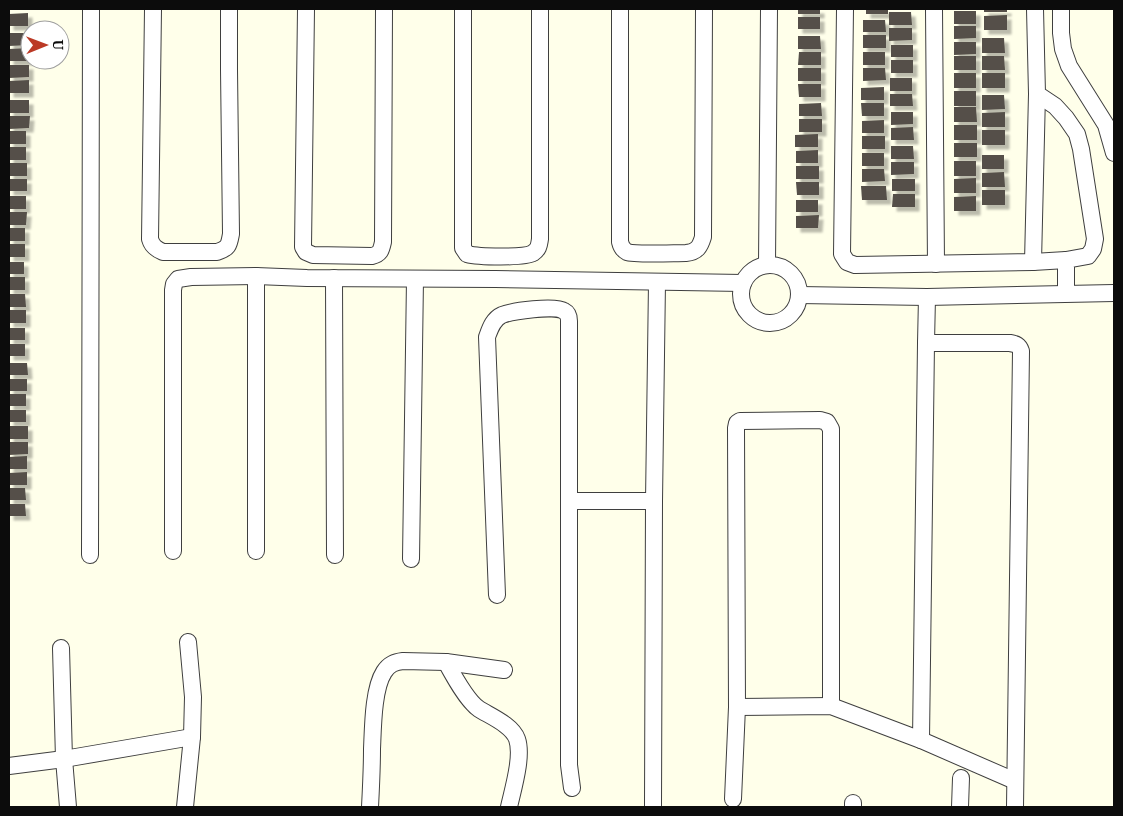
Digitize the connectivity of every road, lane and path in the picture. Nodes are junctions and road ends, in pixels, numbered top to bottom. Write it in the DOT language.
graph roads {
  1 [pos="91,9"];
  2 [pos="153,9"];
  3 [pos="229,9"];
  4 [pos="306,9"];
  5 [pos="384,9"];
  6 [pos="463,9"];
  7 [pos="540,9"];
  8 [pos="620,9"];
  9 [pos="704,9"];
  10 [pos="769,9"];
  11 [pos="845,9"];
  12 [pos="934,9"];
  13 [pos="1035,9"];
  14 [pos="1061,9"];
  15 [pos="1036,94"];
  16 [pos="1114,153"];
  17 [pos="1066,260"];
  18 [pos="1033,262"];
  19 [pos="936,264"];
  20 [pos="767,265"];
  21 [pos="256,276"];
  22 [pos="334,278"];
  23 [pos="415,279"];
  24 [pos="657,282"];
  25 [pos="743,283"];
  26 [pos="1066,293"];
  27 [pos="1114,293"];
  28 [pos="799,295"];
  29 [pos="927,297"];
  30 [pos="926,343"];
  31 [pos="569,501"];
  32 [pos="654,501"];
  33 [pos="173,551"];
  34 [pos="256,551"];
  35 [pos="90,555"];
  36 [pos="335,556"];
  37 [pos="411,559"];
  38 [pos="497,595"];
  39 [pos="188,642"];
  40 [pos="61,648"];
  41 [pos="446,662"];
  42 [pos="504,670"];
  43 [pos="831,706"];
  44 [pos="737,707"];
  45 [pos="192,737"];
  46 [pos="921,740"];
  47 [pos="64,759"];
  48 [pos="9,766"];
  49 [pos="961,778"];
  50 [pos="1015,781"];
  51 [pos="572,788"];
  52 [pos="733,799"];
  53 [pos="68,807"];
  54 [pos="185,807"];
  55 [pos="370,807"];
  56 [pos="510,807"];
  57 [pos="653,807"];
  58 [pos="960,807"];
  59 [pos="1014,807"];
  1 -- 35 [label="street"];
  2 -- 3 [label="street"];
  4 -- 5 [label="street"];
  6 -- 7 [label="street"];
  8 -- 9 [label="street"];
  10 -- 20 [label="street"];
  11 -- 19 [label="street"];
  12 -- 19 [label="street"];
  13 -- 15 [label="street"];
  14 -- 16 [label="street"];
  15 -- 17 [label="street"];
  15 -- 18 [label="street"];
  17 -- 18 [label="street"];
  17 -- 26 [label="street"];
  18 -- 19 [label="street"];
  20 -- 25 [label="street"];
  20 -- 28 [label="street"];
  21 -- 22 [label="street"];
  21 -- 33 [label="street"];
  21 -- 34 [label="street"];
  22 -- 23 [label="street"];
  22 -- 36 [label="street"];
  23 -- 24 [label="street"];
  23 -- 37 [label="street"];
  24 -- 25 [label="street"];
  24 -- 32 [label="street"];
  25 -- 28 [label="street"];
  26 -- 27 [label="street"];
  26 -- 29 [label="street"];
  28 -- 29 [label="street"];
  29 -- 30 [label="street"];
  30 -- 46 [label="street"];
  30 -- 50 [label="street"];
  31 -- 32 [label="street"];
  31 -- 38 [label="street"];
  31 -- 51 [label="street"];
  32 -- 57 [label="street"];
  39 -- 45 [label="street"];
  40 -- 47 [label="street"];
  41 -- 42 [label="street"];
  41 -- 55 [label="street"];
  41 -- 56 [label="street"];
  43 -- 44 [label="street"];
  43 -- 44 [label="street"];
  43 -- 46 [label="street"];
  44 -- 52 [label="street"];
  45 -- 47 [label="street"];
  45 -- 54 [label="street"];
  46 -- 50 [label="street"];
  47 -- 48 [label="street"];
  47 -- 53 [label="street"];
  49 -- 58 [label="street"];
  50 -- 59 [label="street"];
}
